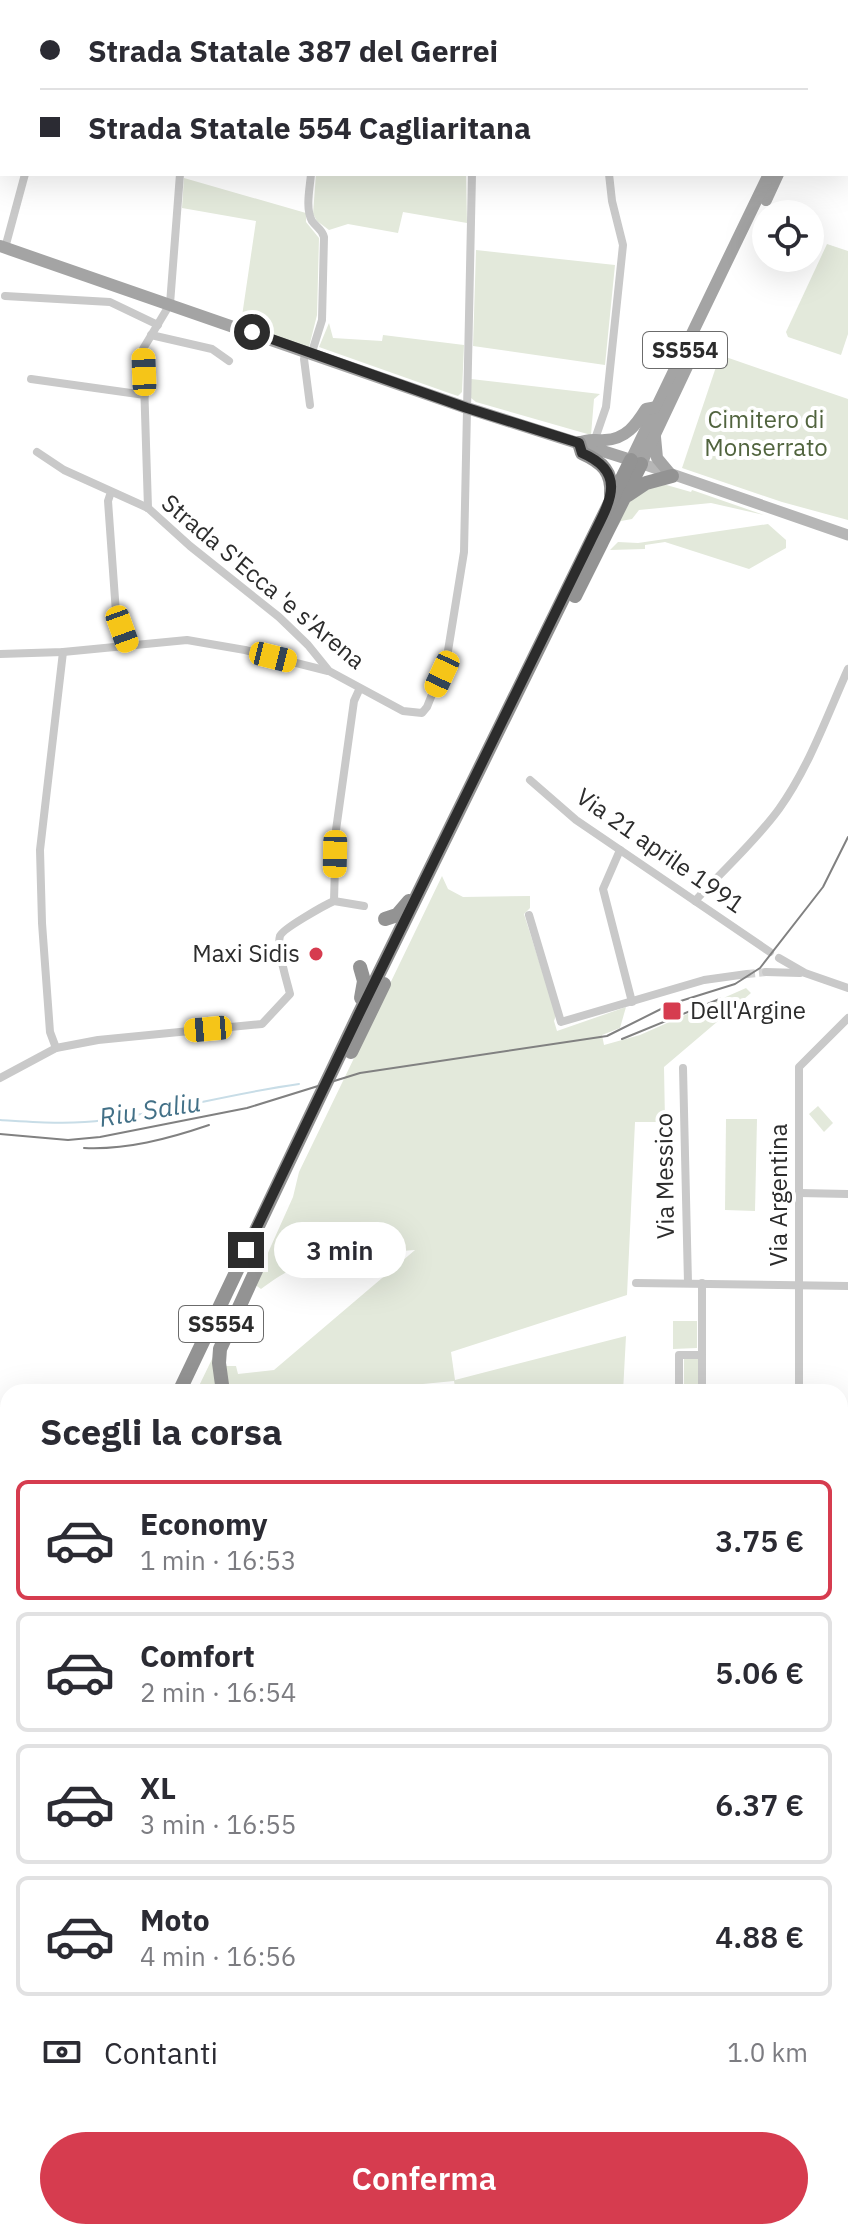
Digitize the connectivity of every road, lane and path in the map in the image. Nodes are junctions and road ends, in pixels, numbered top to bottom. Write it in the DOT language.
graph roads {
  1 [pos="24,176"];
  2 [pos="180,176"];
  3 [pos="311,176"];
  4 [pos="472,176"];
  5 [pos="609,176"];
  6 [pos="768,176"];
  7 [pos="777,176"];
  8 [pos="2,247"];
  9 [pos="5,296"];
  10 [pos="170,304"];
  11 [pos="158,325"];
  12 [pos="151,335"];
  13 [pos="309,351"];
  14 [pos="229,361"];
  15 [pos="31,379"];
  16 [pos="145,395"];
  17 [pos="310,405"];
  18 [pos="657,407"];
  19 [pos="467,408"];
  20 [pos="658,429"];
  21 [pos="595,439"];
  22 [pos="579,443"];
  23 [pos="37,452"];
  24 [pos="636,462"];
  25 [pos="672,476"];
  26 [pos="111,492"];
  27 [pos="616,502"];
  28 [pos="148,508"];
  29 [pos="848,535"];
  30 [pos="127,645"];
  31 [pos="63,652"];
  32 [pos="0,654"];
  33 [pos="848,669"];
  34 [pos="329,671"];
  35 [pos="359,690"];
  36 [pos="530,780"];
  37 [pos="620,850"];
  38 [pos="420,889"];
  39 [pos="334,901"];
  40 [pos="695,901"];
  41 [pos="364,906"];
  42 [pos="529,915"];
  43 [pos="385,919"];
  44 [pos="770,952"];
  45 [pos="779,958"];
  46 [pos="360,967"];
  47 [pos="766,972"];
  48 [pos="805,973"];
  49 [pos="747,974"];
  50 [pos="848,988"];
  51 [pos="632,1002"];
  52 [pos="359,1014"];
  53 [pos="848,1018"];
  54 [pos="56,1048"];
  55 [pos="683,1068"];
  56 [pos="336,1075"];
  57 [pos="0,1078"];
  58 [pos="325,1097"];
  59 [pos="799,1193"];
  60 [pos="848,1194"];
  61 [pos="254,1256"];
  62 [pos="636,1283"];
  63 [pos="688,1283"];
  64 [pos="702,1283"];
  65 [pos="800,1284"];
  66 [pos="848,1286"];
  67 [pos="702,1355"];
  68 [pos="192,1364"];
  69 [pos="172,1384"];
  70 [pos="183,1384"];
  71 [pos="192,1384"];
  72 [pos="222,1384"];
  73 [pos="679,1384"];
  74 [pos="702,1384"];
  75 [pos="799,1384"];
  1 -- 8 [label="street"];
  2 -- 10 [label="street"];
  3 -- 13 [label="street"];
  4 -- 19 [label="street"];
  5 -- 21 [label="street"];
  6 -- 18 [label="main road, SS554"];
  7 -- 20 [label="main road, SS554"];
  8 -- 10 [label="main road"];
  9 -- 11 [label="street"];
  10 -- 11 [label="street"];
  10 -- 13 [label="main road"];
  11 -- 12 [label="street"];
  12 -- 14 [label="street"];
  12 -- 16 [label="street"];
  13 -- 17 [label="street"];
  13 -- 19 [label="main road"];
  15 -- 16 [label="street"];
  16 -- 28 [label="street"];
  18 -- 21 [label="main road"];
  18 -- 24 [label="main road, SS554"];
  19 -- 22 [label="main road"];
  19 -- 35 [label="street, Strada S'Ecca 'e s'Arena"];
  20 -- 24 [label="main road, SS554"];
  20 -- 25 [label="main road"];
  21 -- 22 [label="main road"];
  22 -- 24 [label="main road"];
  22 -- 27 [label="highway"];
  23 -- 26 [label="street, Strada S'Ecca 'e s'Arena"];
  24 -- 25 [label="main road"];
  24 -- 27 [label="highway, SS554"];
  25 -- 27 [label="highway"];
  25 -- 29 [label="main road"];
  26 -- 28 [label="street, Strada S'Ecca 'e s'Arena"];
  26 -- 30 [label="street"];
  27 -- 38 [label="highway, SS554"];
  27 -- 56 [label="highway, SS554"];
  28 -- 34 [label="street, Strada S'Ecca 'e s'Arena"];
  30 -- 31 [label="street"];
  30 -- 34 [label="street"];
  31 -- 32 [label="street"];
  31 -- 54 [label="street"];
  33 -- 40 [label="street"];
  34 -- 35 [label="street, Strada S'Ecca 'e s'Arena"];
  35 -- 39 [label="street"];
  36 -- 37 [label="street, Via 21 aprile 1991"];
  37 -- 40 [label="street, Via 21 aprile 1991"];
  37 -- 51 [label="street"];
  38 -- 43 [label="highway"];
  38 -- 52 [label="highway, SS554"];
  39 -- 41 [label="street"];
  39 -- 54 [label="street"];
  40 -- 44 [label="street, Via 21 aprile 1991"];
  42 -- 51 [label="street"];
  45 -- 48 [label="street"];
  46 -- 52 [label="highway"];
  47 -- 48 [label="street"];
  48 -- 50 [label="street"];
  49 -- 51 [label="street"];
  52 -- 56 [label="highway, SS554"];
  53 -- 59 [label="street, Via Argentina"];
  54 -- 57 [label="street"];
  55 -- 63 [label="street, Via Messico"];
  56 -- 58 [label="highway, SS554"];
  58 -- 61 [label="highway, SS554"];
  58 -- 68 [label="highway, SS554"];
  59 -- 60 [label="street"];
  59 -- 65 [label="street, Via Argentina"];
  61 -- 71 [label="highway, SS554"];
  61 -- 72 [label="highway"];
  62 -- 63 [label="street"];
  63 -- 64 [label="street"];
  64 -- 65 [label="street"];
  64 -- 67 [label="street"];
  65 -- 66 [label="street"];
  65 -- 75 [label="street, Via Argentina"];
  67 -- 73 [label="street"];
  67 -- 74 [label="street"];
  68 -- 69 [label="highway"];
  68 -- 70 [label="highway, SS554"];
}
